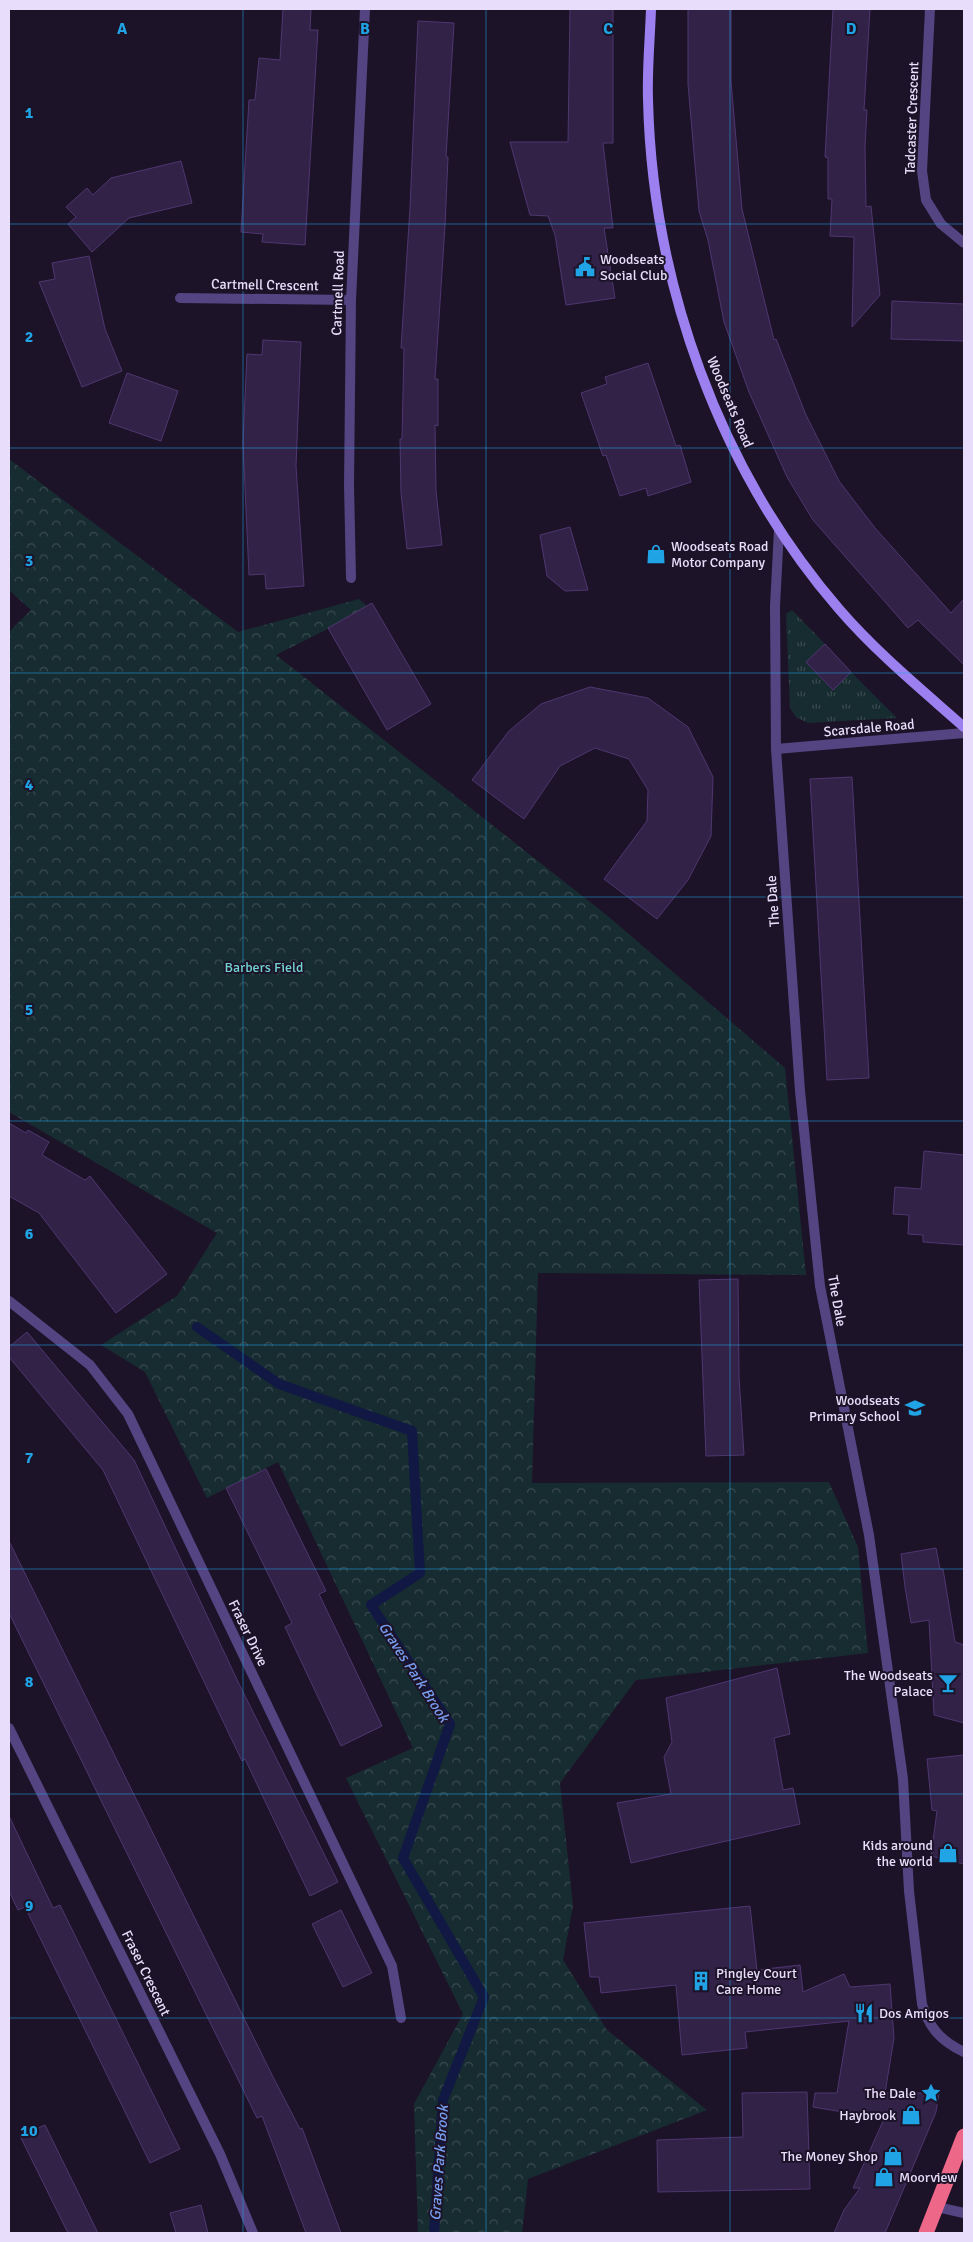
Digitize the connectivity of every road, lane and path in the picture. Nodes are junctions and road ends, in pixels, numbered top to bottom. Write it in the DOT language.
graph roads {
  1 [pos="365,9"];
  2 [pos="651,9"];
  3 [pos="930,9"];
  4 [pos="964,243"];
  5 [pos="180,298"];
  6 [pos="351,300"];
  7 [pos="779,530"];
  8 [pos="351,578"];
  9 [pos="964,727"];
  10 [pos="964,733"];
  11 [pos="776,749"];
  12 [pos="9,1301"];
  13 [pos="9,1728"];
  14 [pos="400,2018"];
  15 [pos="964,2052"];
  16 [pos="964,2136"];
  17 [pos="937,2207"];
  18 [pos="964,2214"];
  19 [pos="253,2233"];
  20 [pos="926,2233"];
  1 -- 6 [label="street, Cartmell Road"];
  2 -- 7 [label="street, Woodseats Road"];
  3 -- 4 [label="street, Tadcaster Crescent"];
  5 -- 6 [label="street, Cartmell Crescent"];
  6 -- 8 [label="street, Cartmell Road"];
  7 -- 9 [label="street, Woodseats Road"];
  7 -- 11 [label="street, The Dale"];
  10 -- 11 [label="street, Scarsdale Road"];
  11 -- 15 [label="street, The Dale"];
  12 -- 14 [label="street, Fraser Drive"];
  13 -- 19 [label="street, Fraser Crescent"];
  16 -- 17 [label="highway"];
  17 -- 18 [label="street"];
  17 -- 20 [label="highway"];
}
